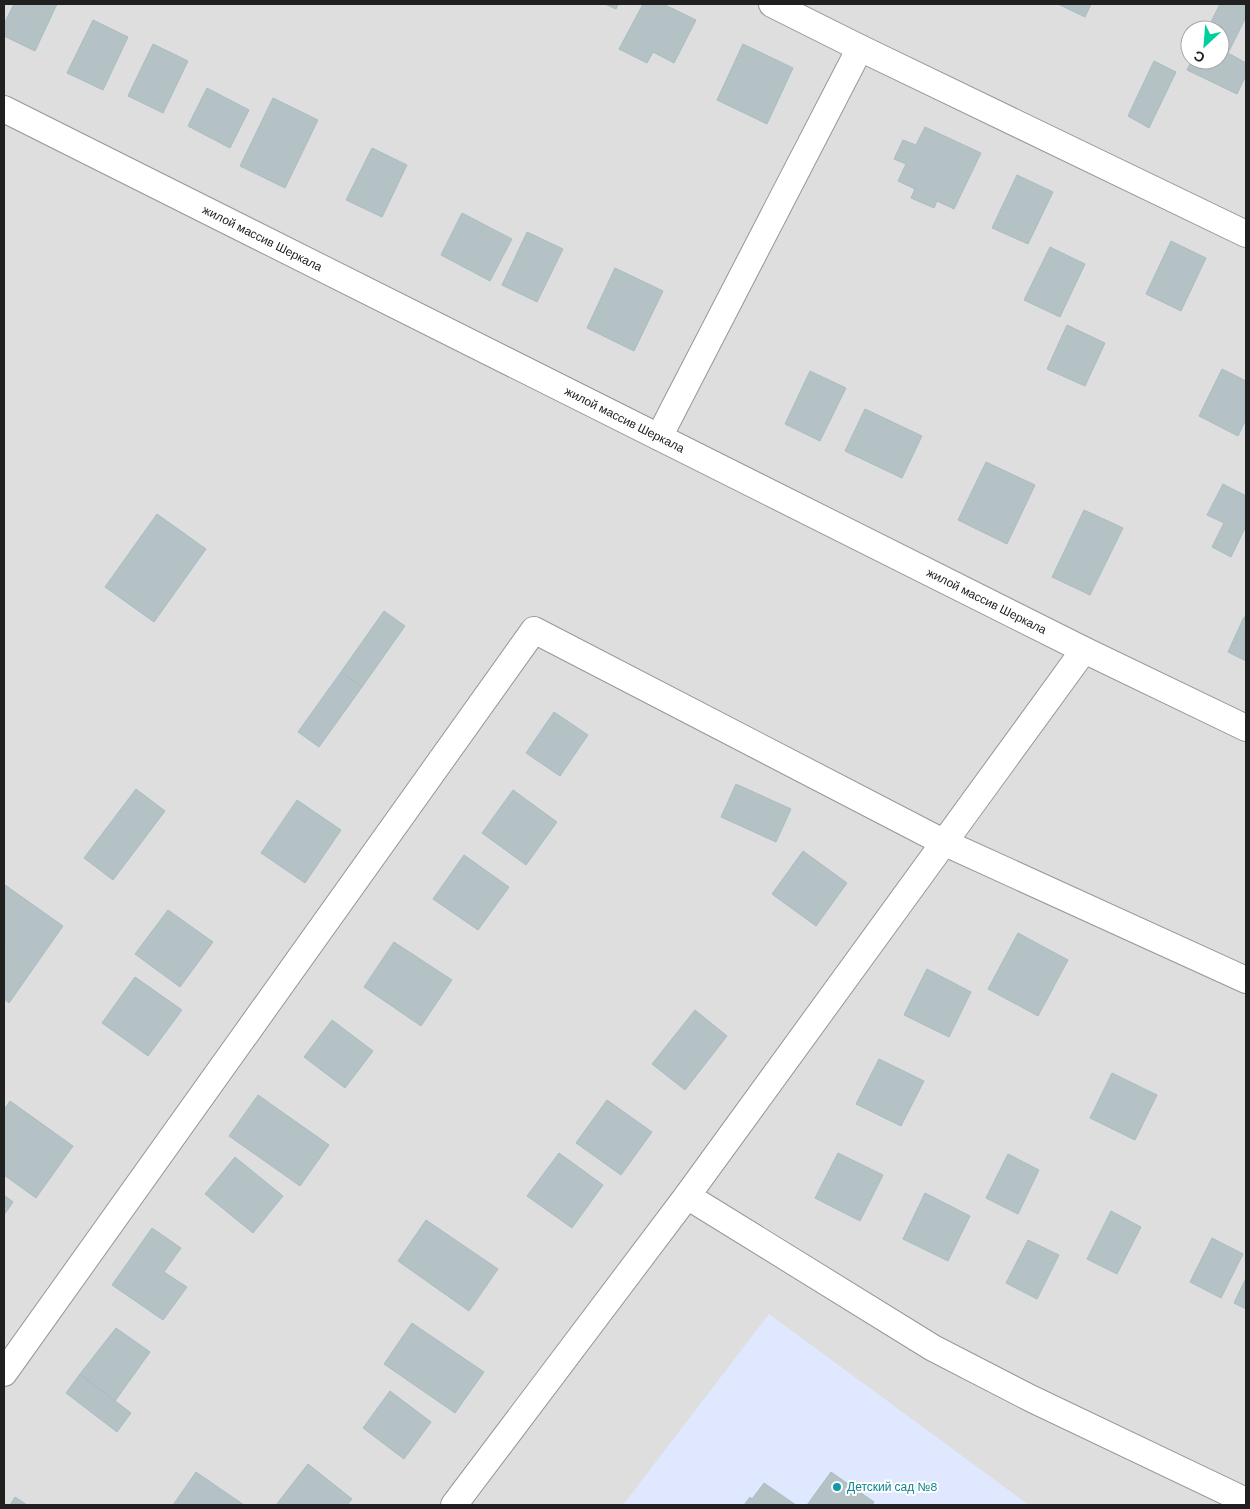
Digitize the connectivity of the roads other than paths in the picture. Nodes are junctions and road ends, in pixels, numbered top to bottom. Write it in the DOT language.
graph roads {
  1 [pos="772,4"];
  2 [pos="860,48"];
  3 [pos="4,109"];
  4 [pos="1246,234"];
  5 [pos="659,437"];
  6 [pos="1084,650"];
  7 [pos="1246,728"];
  8 [pos="943,842"];
  9 [pos="1246,980"];
  10 [pos="687,1196"];
  11 [pos="4,1373"];
  12 [pos="1246,1501"];
  13 [pos="454,1505"];
  1 -- 2 [label="street"];
  2 -- 4 [label="street"];
  2 -- 5 [label="street"];
  3 -- 5 [label="street, жилой массив Шеркала"];
  5 -- 6 [label="street, жилой массив Шеркала"];
  6 -- 7 [label="street, жилой массив Шеркала"];
  6 -- 8 [label="street"];
  8 -- 9 [label="street"];
  8 -- 10 [label="street"];
  8 -- 11 [label="street"];
  10 -- 12 [label="street"];
  10 -- 13 [label="street"];
}
